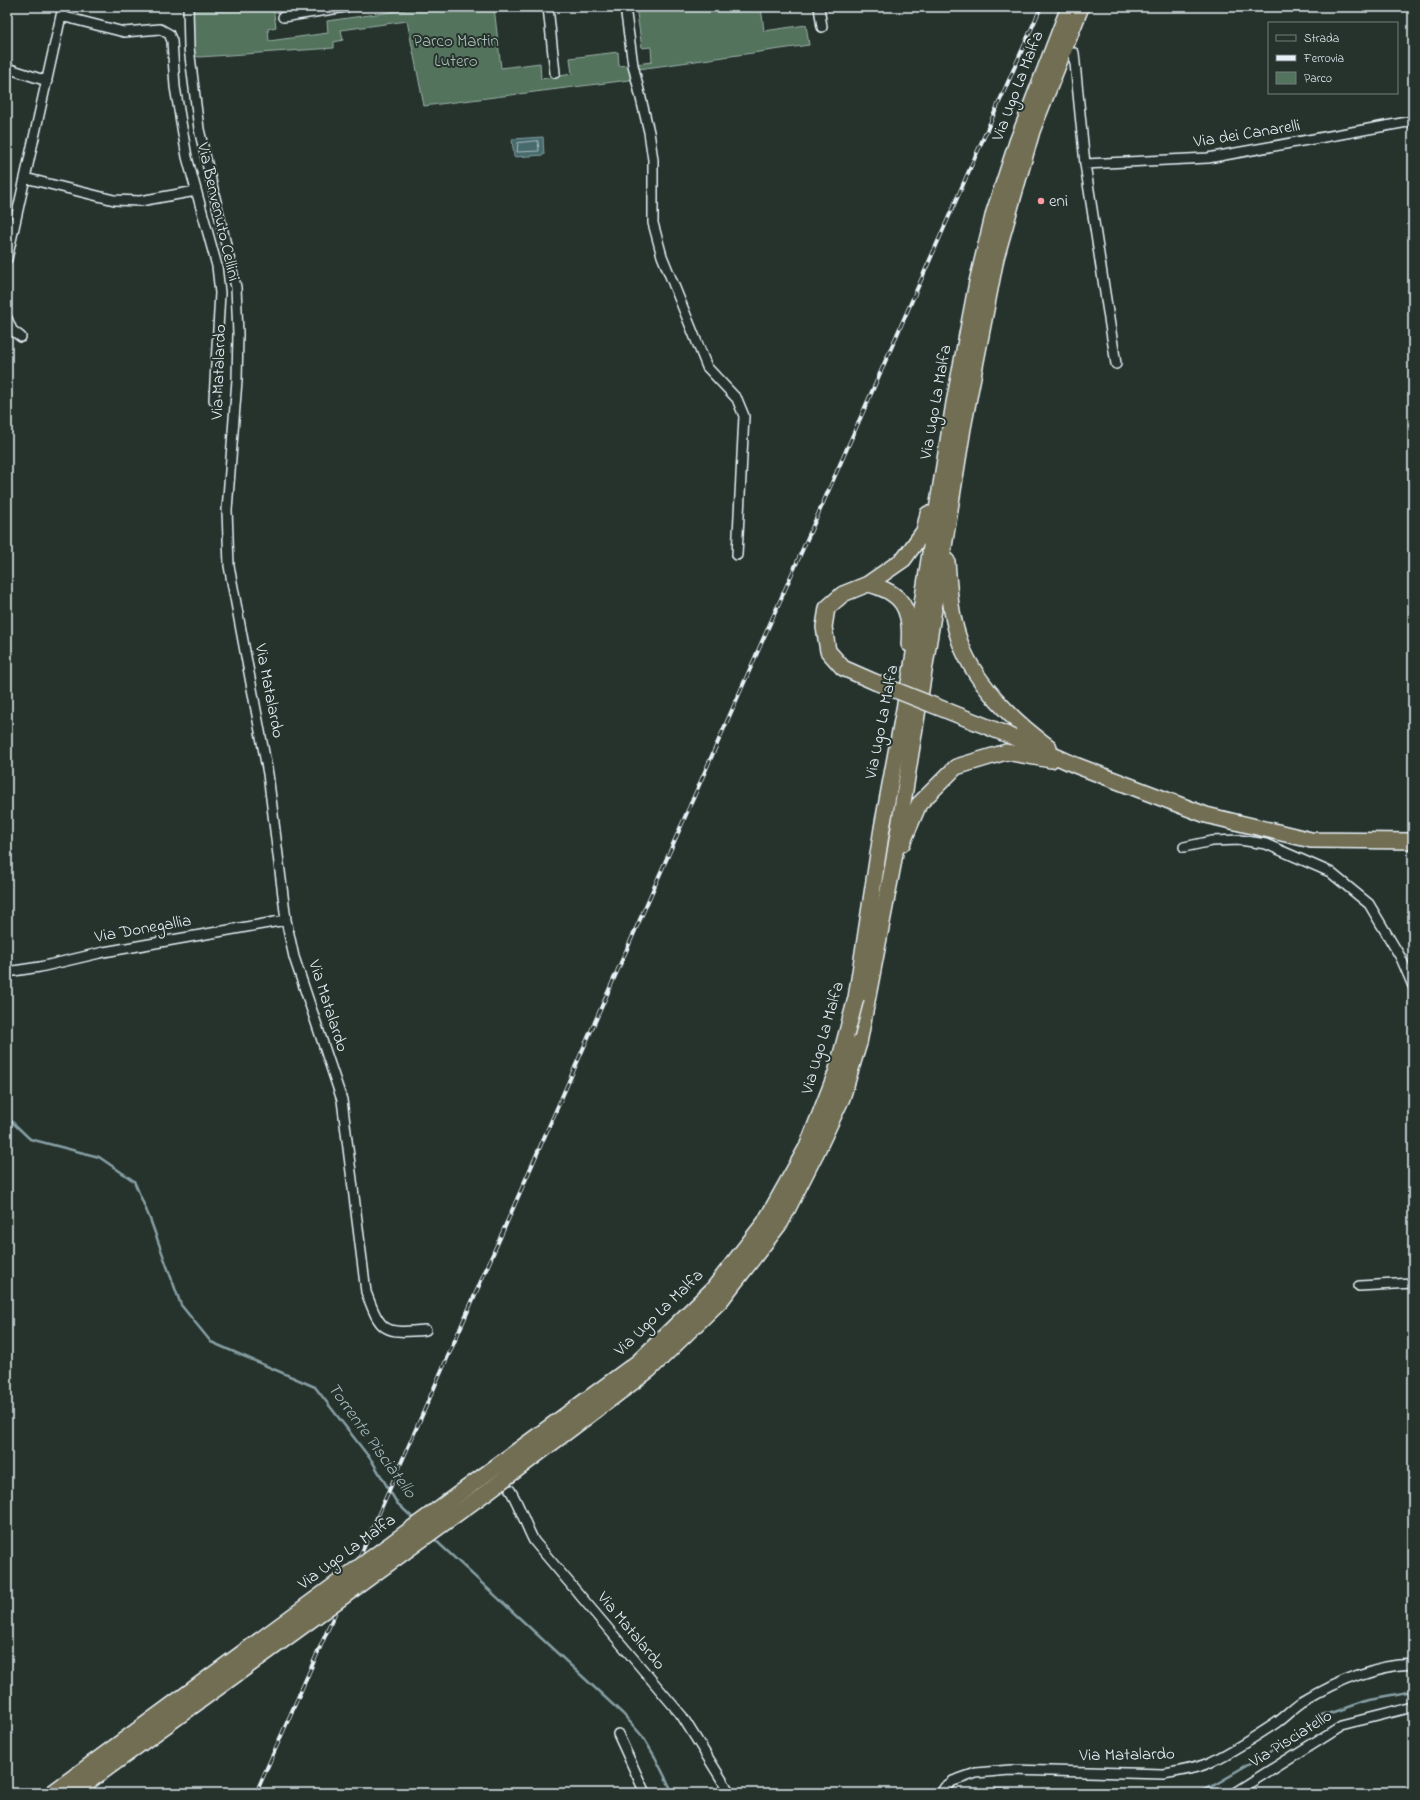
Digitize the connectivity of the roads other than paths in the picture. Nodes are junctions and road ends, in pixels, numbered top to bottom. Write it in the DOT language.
graph roads {
  1 [pos="188,7"];
  2 [pos="346,7"];
  3 [pos="548,7"];
  4 [pos="625,7"];
  5 [pos="819,7"];
  6 [pos="1069,7"];
  7 [pos="1082,7"];
  8 [pos="62,11"];
  9 [pos="283,17"];
  10 [pos="822,27"];
  11 [pos="1074,53"];
  12 [pos="7,68"];
  13 [pos="555,73"];
  14 [pos="47,81"];
  15 [pos="1413,121"];
  16 [pos="1086,164"];
  17 [pos="25,178"];
  18 [pos="196,191"];
  19 [pos="7,259"];
  20 [pos="7,318"];
  21 [pos="21,336"];
  22 [pos="1116,364"];
  23 [pos="214,400"];
  24 [pos="954,403"];
  25 [pos="945,538"];
  26 [pos="737,555"];
  27 [pos="868,584"];
  28 [pos="912,666"];
  29 [pos="1075,765"];
  30 [pos="1413,840"];
  31 [pos="1184,847"];
  32 [pos="893,865"];
  33 [pos="286,920"];
  34 [pos="7,972"];
  35 [pos="1413,986"];
  36 [pos="1413,1283"];
  37 [pos="1359,1286"];
  38 [pos="426,1330"];
  39 [pos="510,1490"];
  40 [pos="1413,1664"];
  41 [pos="1413,1707"];
  42 [pos="618,1734"];
  43 [pos="52,1793"];
  44 [pos="73,1793"];
  45 [pos="645,1793"];
  46 [pos="730,1793"];
  47 [pos="941,1793"];
  48 [pos="1234,1793"];
  1 -- 33 [label="street, Via Matalardo"];
  2 -- 9 [label="street"];
  3 -- 13 [label="street"];
  4 -- 26 [label="street"];
  5 -- 10 [label="street"];
  6 -- 24 [label="highway, Via Ugo La Malfa"];
  7 -- 25 [label="highway, Via Ugo La Malfa"];
  8 -- 14 [label="street"];
  8 -- 18 [label="street, Via Benvenuto Cellini"];
  11 -- 16 [label="street"];
  12 -- 14 [label="street"];
  14 -- 17 [label="street"];
  15 -- 16 [label="street, Via dei Canarelli"];
  16 -- 22 [label="street"];
  17 -- 18 [label="street"];
  17 -- 19 [label="street"];
  18 -- 23 [label="street, Via Benvenuto Cellini"];
  20 -- 21 [label="street"];
  24 -- 27 [label="highway"];
  24 -- 28 [label="highway, Via Ugo La Malfa"];
  25 -- 29 [label="highway"];
  25 -- 32 [label="highway, Via Ugo La Malfa"];
  27 -- 28 [label="highway"];
  27 -- 29 [label="highway, bridge"];
  28 -- 43 [label="highway, Via Ugo La Malfa, bridge"];
  29 -- 30 [label="highway"];
  29 -- 32 [label="highway"];
  31 -- 35 [label="street"];
  32 -- 44 [label="highway, Via Ugo La Malfa, bridge"];
  33 -- 34 [label="street, Via Donegallia"];
  33 -- 38 [label="street, Via Matalardo"];
  36 -- 37 [label="street"];
  39 -- 46 [label="street, Via Matalardo"];
  40 -- 47 [label="street, Via Matalardo"];
  41 -- 48 [label="street, Via Pisciatello"];
  42 -- 45 [label="street"];
}
